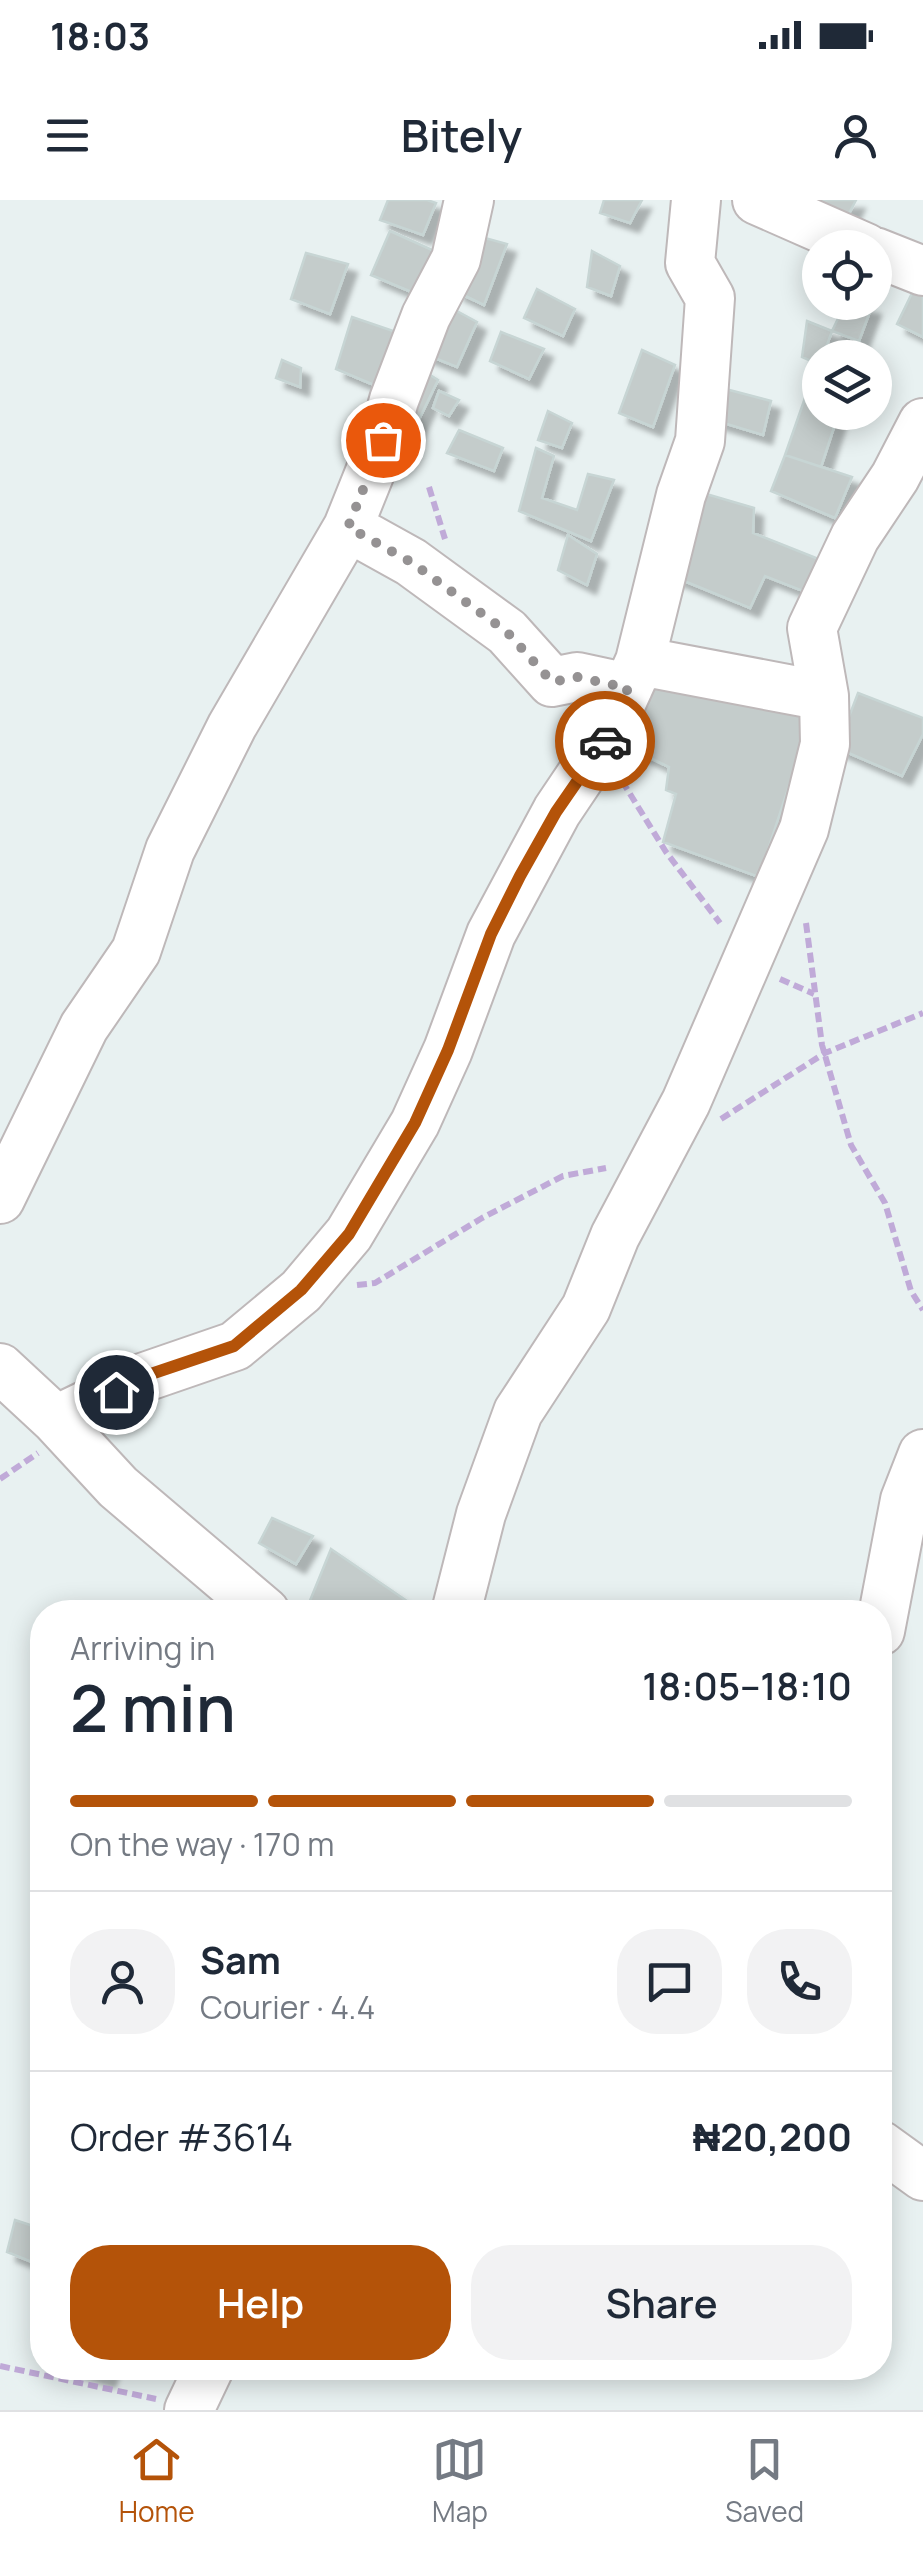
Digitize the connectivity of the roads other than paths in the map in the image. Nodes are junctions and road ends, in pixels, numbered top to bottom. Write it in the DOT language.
graph roads {
  1 [pos="469,200"];
  2 [pos="696,200"];
  3 [pos="757,200"];
  4 [pos="825,230"];
  5 [pos="892,258"];
  6 [pos="923,270"];
  7 [pos="923,423"];
  8 [pos="348,527"];
  9 [pos="634,675"];
  10 [pos="824,696"];
  11 [pos="0,1199"];
  12 [pos="0,1368"];
  13 [pos="56,1420"];
  14 [pos="923,1454"];
  15 [pos="251,1600"];
  16 [pos="459,1600"];
  17 [pos="886,1600"];
  18 [pos="892,2154"];
  19 [pos="923,2176"];
  1 -- 8 [label="street"];
  2 -- 9 [label="street"];
  3 -- 4 [label="street"];
  5 -- 6 [label="street"];
  7 -- 10 [label="street"];
  8 -- 9 [label="street"];
  8 -- 11 [label="street"];
  9 -- 10 [label="street"];
  9 -- 13 [label="street"];
  10 -- 16 [label="street"];
  12 -- 13 [label="street"];
  13 -- 15 [label="street"];
  14 -- 17 [label="street"];
  18 -- 19 [label="street"];
}
